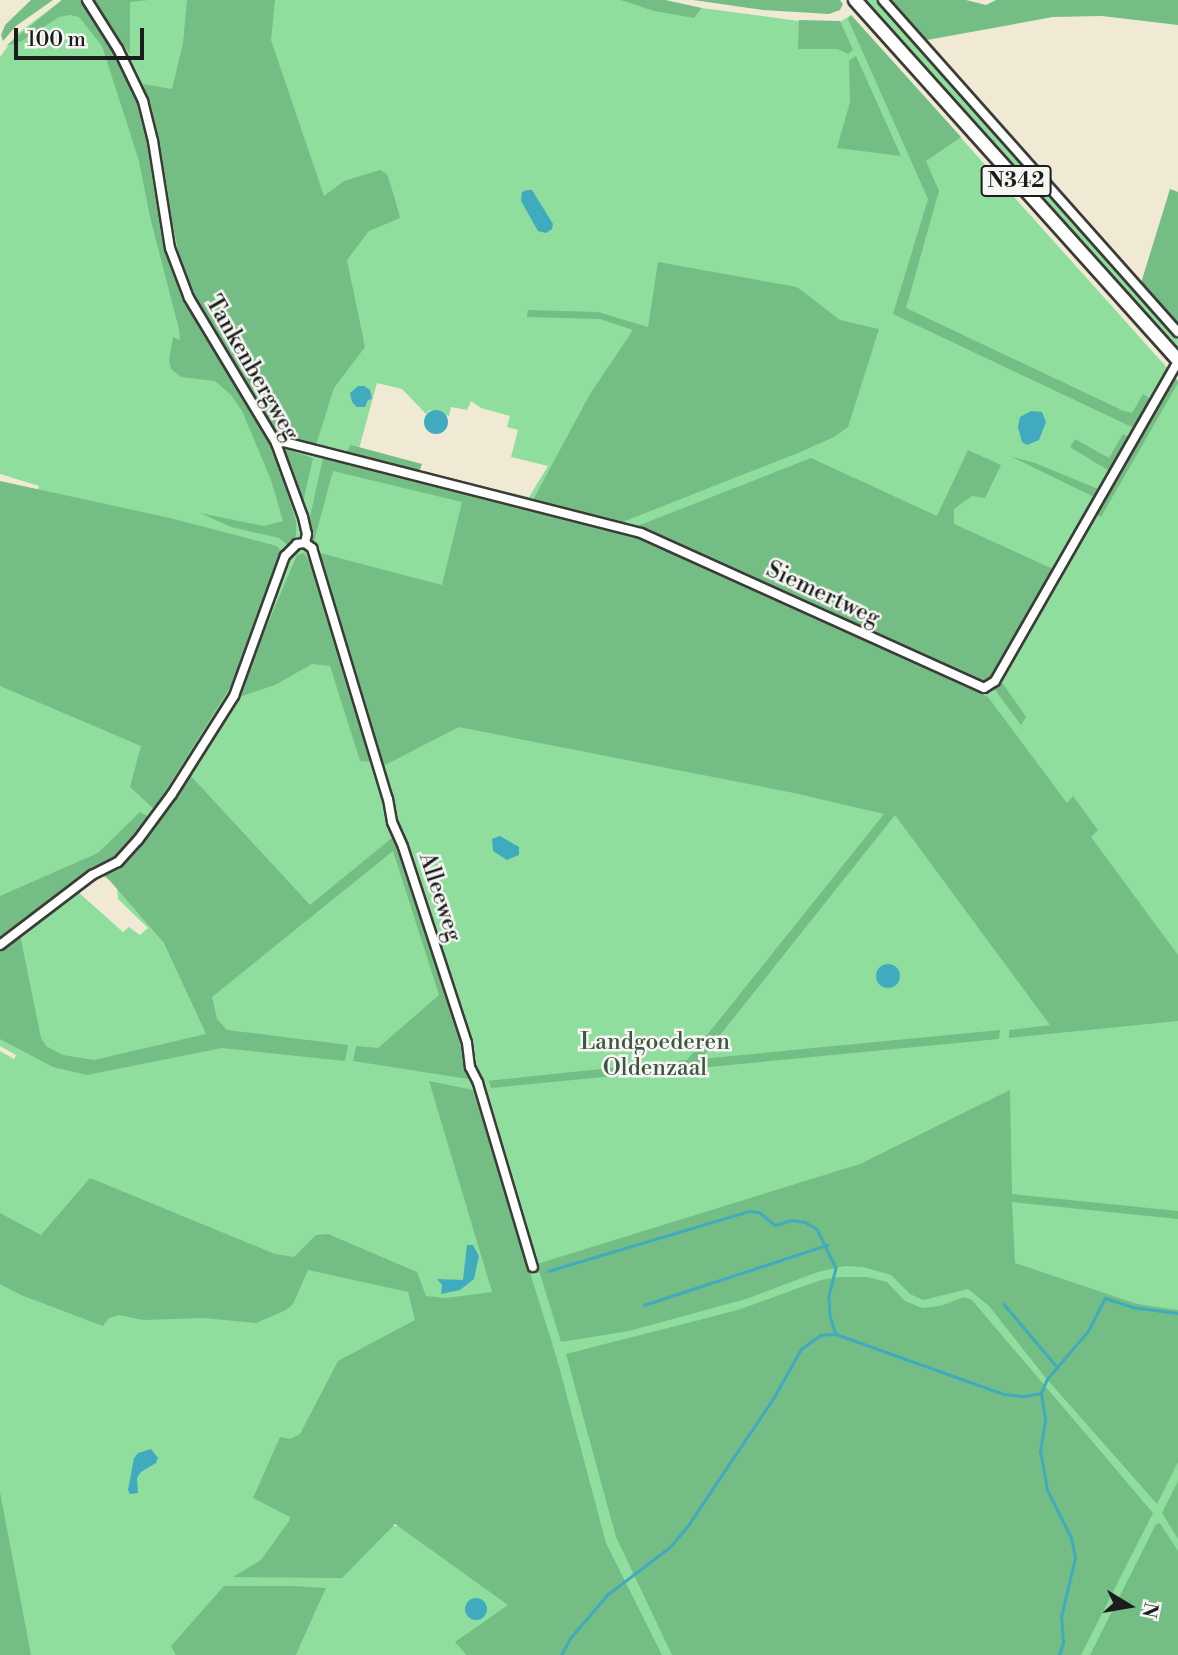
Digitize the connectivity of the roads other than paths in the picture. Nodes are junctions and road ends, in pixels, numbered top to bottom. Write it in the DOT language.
graph roads {
  1 [pos="88,0"];
  2 [pos="855,0"];
  3 [pos="883,0"];
  4 [pos="1178,332"];
  5 [pos="1178,360"];
  6 [pos="276,443"];
  7 [pos="305,542"];
  8 [pos="0,945"];
  9 [pos="533,1267"];
  1 -- 6 [label="street, Tankenbergweg"];
  2 -- 5 [label="main road, N342"];
  3 -- 4 [label="street"];
  5 -- 6 [label="street, Siemertweg"];
  6 -- 7 [label="street, Tankenbergweg"];
  7 -- 8 [label="street"];
  7 -- 9 [label="street, Alleeweg"];
}
